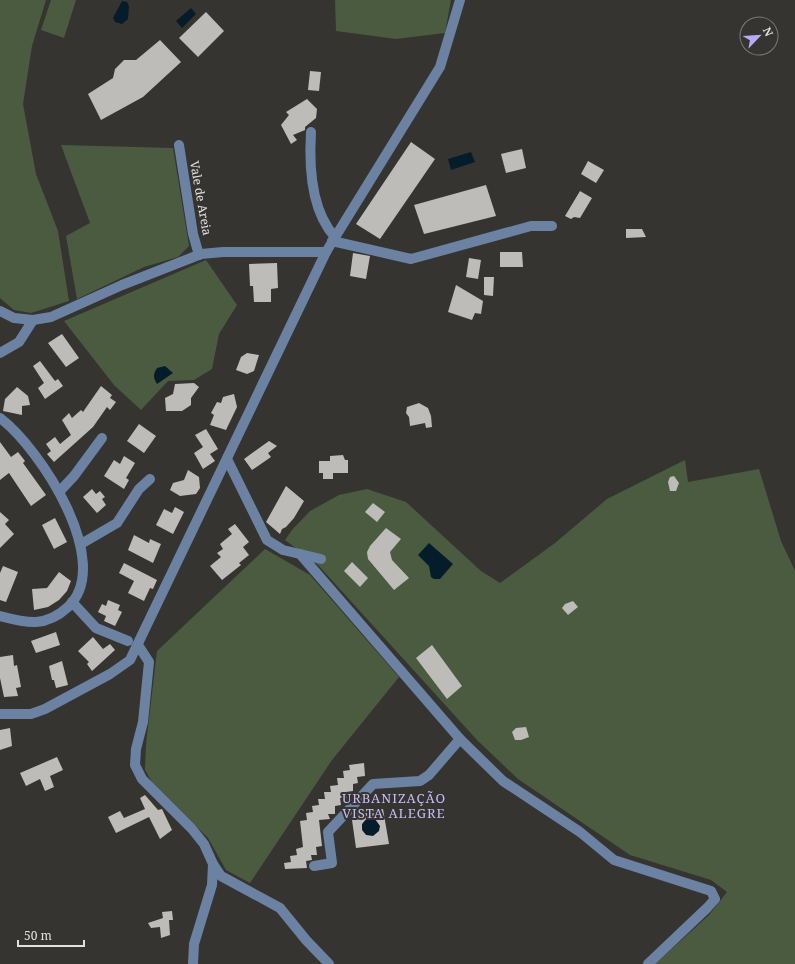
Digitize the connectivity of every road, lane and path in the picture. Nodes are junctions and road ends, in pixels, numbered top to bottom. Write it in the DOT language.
graph roads {
  1 [pos="460,0"];
  2 [pos="311,132"];
  3 [pos="179,145"];
  4 [pos="552,226"];
  5 [pos="334,239"];
  6 [pos="326,252"];
  7 [pos="199,255"];
  8 [pos="0,311"];
  9 [pos="33,320"];
  10 [pos="0,353"];
  11 [pos="0,418"];
  12 [pos="102,438"];
  13 [pos="227,459"];
  14 [pos="150,479"];
  15 [pos="59,492"];
  16 [pos="81,544"];
  17 [pos="300,554"];
  18 [pos="321,559"];
  19 [pos="72,602"];
  20 [pos="0,616"];
  21 [pos="128,641"];
  22 [pos="138,645"];
  23 [pos="0,714"];
  24 [pos="460,739"];
  25 [pos="213,864"];
  26 [pos="314,866"];
  27 [pos="193,964"];
  28 [pos="329,964"];
  29 [pos="648,964"];
  1 -- 5 [label="street"];
  2 -- 5 [label="street"];
  3 -- 7 [label="street, Vale de Areia"];
  4 -- 5 [label="street"];
  5 -- 6 [label="street"];
  6 -- 7 [label="street"];
  6 -- 13 [label="street"];
  7 -- 9 [label="street"];
  8 -- 9 [label="street"];
  9 -- 10 [label="street"];
  11 -- 15 [label="street"];
  12 -- 15 [label="street"];
  13 -- 17 [label="street"];
  13 -- 22 [label="street"];
  14 -- 16 [label="street"];
  15 -- 16 [label="street"];
  16 -- 19 [label="street"];
  17 -- 18 [label="street"];
  17 -- 24 [label="street"];
  19 -- 20 [label="street"];
  19 -- 21 [label="street"];
  22 -- 23 [label="street"];
  22 -- 25 [label="street"];
  24 -- 26 [label="street"];
  24 -- 29 [label="street"];
  25 -- 27 [label="street"];
  25 -- 28 [label="street"];
}
